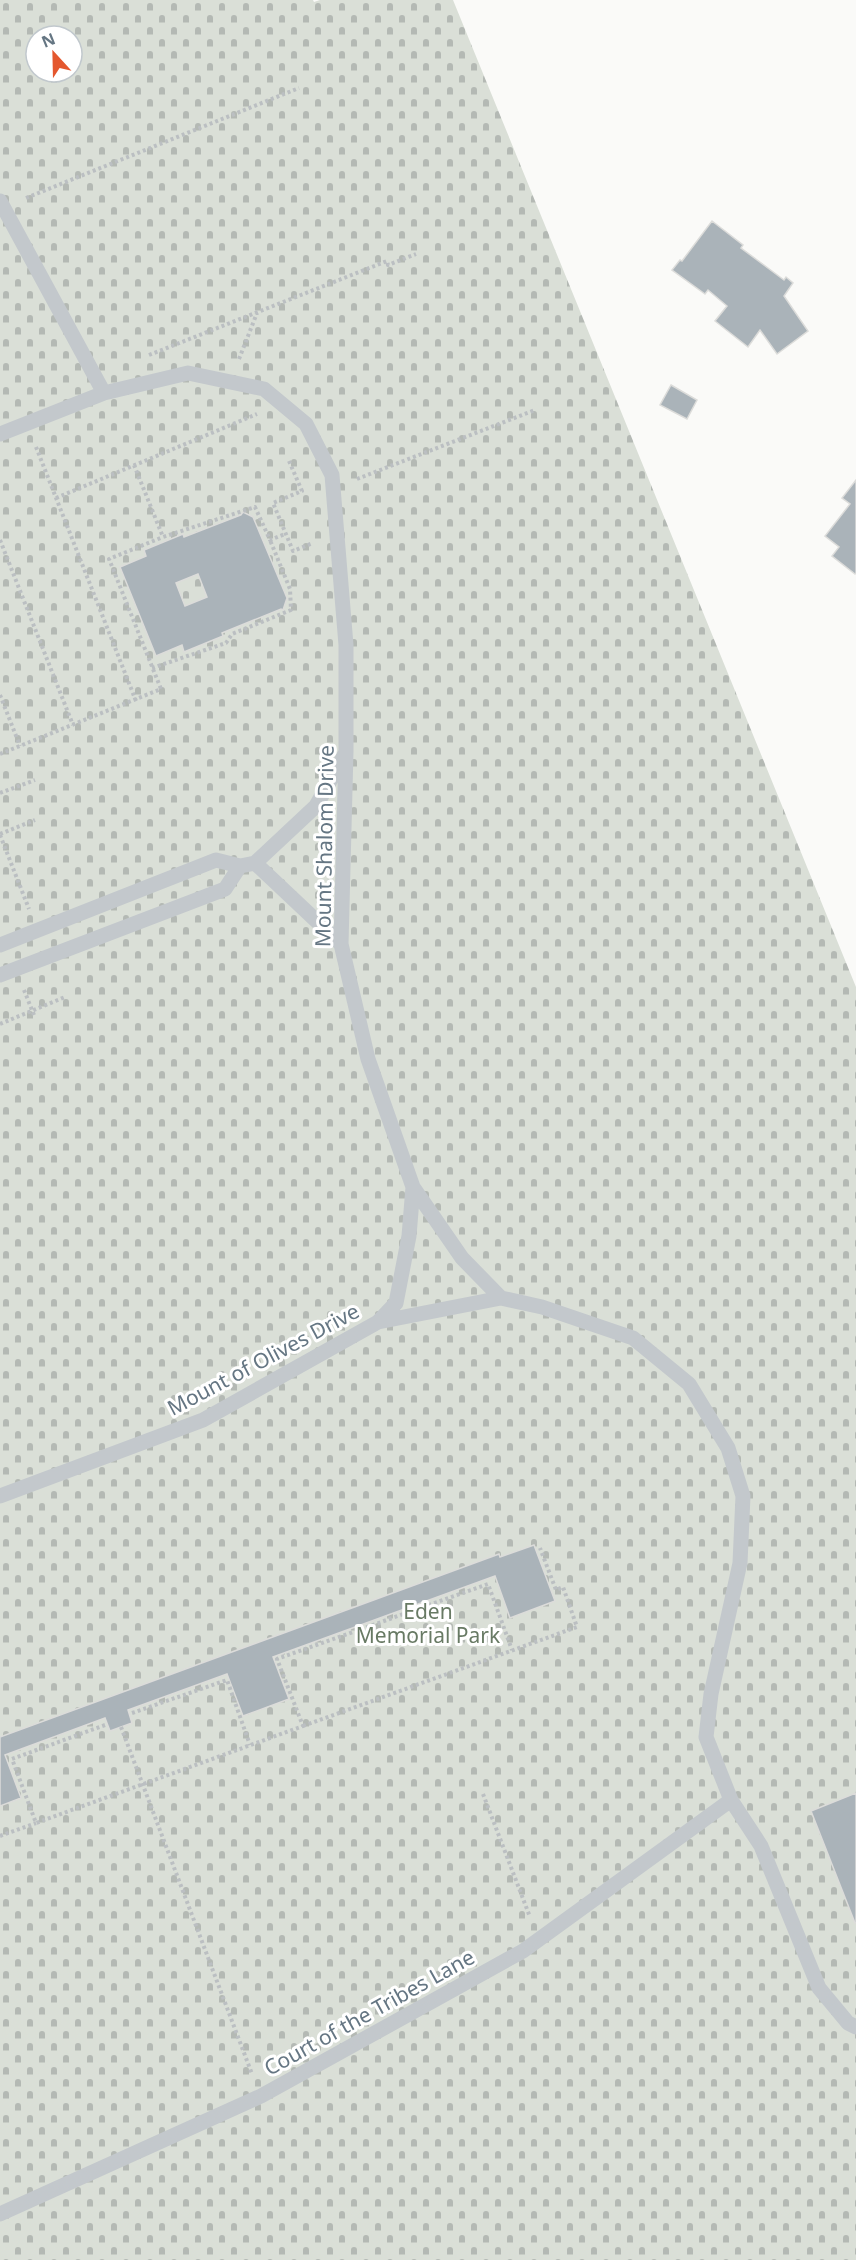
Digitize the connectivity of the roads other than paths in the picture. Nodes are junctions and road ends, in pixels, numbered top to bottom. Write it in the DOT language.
graph roads {
  1 [pos="2,204"];
  2 [pos="104,393"];
  3 [pos="0,434"];
  4 [pos="346,751"];
  5 [pos="247,865"];
  6 [pos="341,944"];
  7 [pos="0,945"];
  8 [pos="0,975"];
  9 [pos="413,1187"];
  10 [pos="501,1298"];
  11 [pos="378,1322"];
  12 [pos="0,1496"];
  13 [pos="731,1800"];
  14 [pos="856,2027"];
  15 [pos="0,2214"];
  1 -- 2 [label="lane"];
  2 -- 3 [label="lane, Mount Shalom Drive"];
  2 -- 4 [label="lane, Mount Shalom Drive"];
  4 -- 5 [label="lane"];
  4 -- 6 [label="lane, Mount Shalom Drive"];
  5 -- 6 [label="lane"];
  5 -- 7 [label="lane"];
  5 -- 8 [label="lane"];
  6 -- 9 [label="lane, Mount Shalom Drive"];
  9 -- 10 [label="lane, Mount Shalom Drive"];
  9 -- 11 [label="lane, Mount of Olives Drive"];
  10 -- 11 [label="lane, Mount of Olives Drive"];
  10 -- 13 [label="lane"];
  11 -- 12 [label="lane, Mount of Olives Drive"];
  13 -- 14 [label="lane"];
  13 -- 15 [label="lane, Court of the Tribes Lane"];
}
